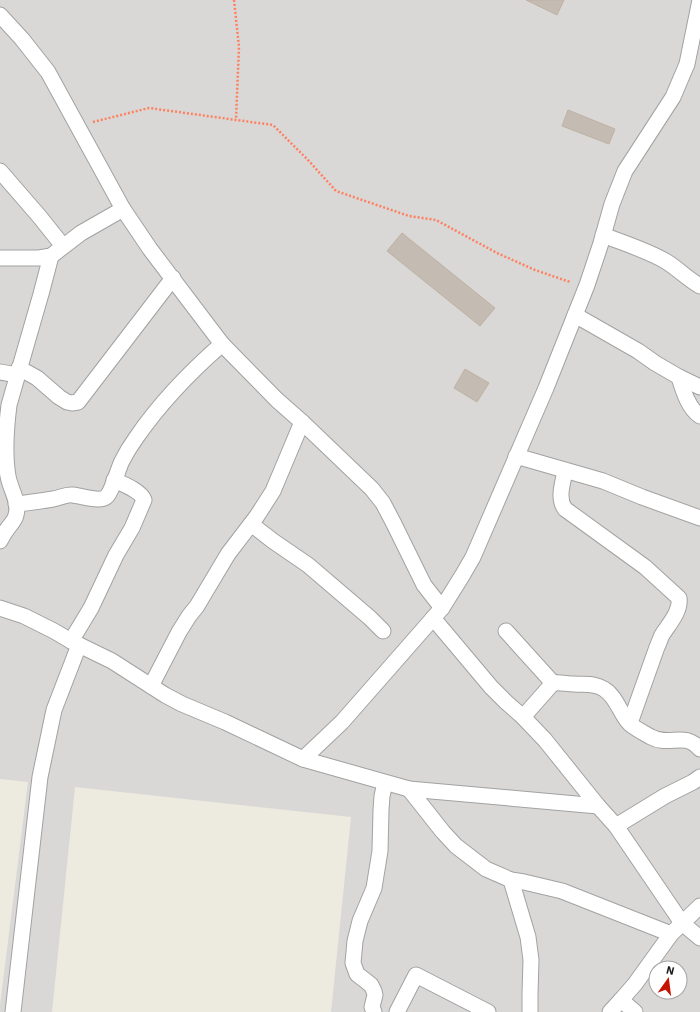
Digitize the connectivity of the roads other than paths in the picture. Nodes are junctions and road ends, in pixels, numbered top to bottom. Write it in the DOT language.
graph roads {
  1 [pos="700,0"];
  2 [pos="0,15"];
  3 [pos="0,171"];
  4 [pos="123,209"];
  5 [pos="603,235"];
  6 [pos="63,246"];
  7 [pos="51,256"];
  8 [pos="0,258"];
  9 [pos="173,278"];
  10 [pos="700,286"];
  11 [pos="575,315"];
  12 [pos="222,344"];
  13 [pos="18,371"];
  14 [pos="0,372"];
  15 [pos="679,377"];
  16 [pos="700,387"];
  17 [pos="700,416"];
  18 [pos="302,422"];
  19 [pos="516,456"];
  20 [pos="565,471"];
  21 [pos="114,480"];
  22 [pos="16,504"];
  23 [pos="700,518"];
  24 [pos="251,524"];
  25 [pos="0,541"];
  26 [pos="0,608"];
  27 [pos="438,613"];
  28 [pos="383,631"];
  29 [pos="506,631"];
  30 [pos="75,643"];
  31 [pos="553,683"];
  32 [pos="151,686"];
  33 [pos="523,717"];
  34 [pos="630,723"];
  35 [pos="700,749"];
  36 [pos="303,759"];
  37 [pos="700,777"];
  38 [pos="385,783"];
  39 [pos="409,789"];
  40 [pos="598,806"];
  41 [pos="616,826"];
  42 [pos="511,880"];
  43 [pos="700,906"];
  44 [pos="682,923"];
  45 [pos="671,934"];
  46 [pos="700,938"];
  47 [pos="621,1000"];
  48 [pos="13,1012"];
  49 [pos="374,1012"];
  50 [pos="397,1012"];
  51 [pos="488,1012"];
  52 [pos="530,1012"];
  53 [pos="610,1012"];
  54 [pos="635,1012"];
  1 -- 5 [label="street"];
  2 -- 4 [label="street"];
  3 -- 6 [label="street"];
  4 -- 6 [label="street"];
  4 -- 9 [label="street"];
  5 -- 10 [label="street"];
  5 -- 11 [label="street"];
  6 -- 7 [label="street"];
  7 -- 8 [label="street"];
  7 -- 13 [label="street"];
  9 -- 12 [label="street"];
  9 -- 13 [label="street"];
  11 -- 15 [label="street"];
  11 -- 19 [label="street"];
  12 -- 18 [label="street"];
  12 -- 21 [label="street"];
  13 -- 14 [label="street"];
  13 -- 22 [label="street"];
  15 -- 16 [label="street"];
  15 -- 17 [label="street"];
  18 -- 24 [label="street"];
  18 -- 27 [label="street"];
  19 -- 20 [label="street"];
  19 -- 27 [label="street"];
  20 -- 23 [label="street"];
  20 -- 34 [label="street"];
  21 -- 22 [label="street"];
  21 -- 30 [label="street"];
  22 -- 25 [label="street"];
  24 -- 28 [label="street"];
  24 -- 32 [label="street"];
  26 -- 30 [label="street"];
  27 -- 33 [label="street"];
  27 -- 36 [label="street"];
  29 -- 31 [label="street"];
  30 -- 32 [label="street"];
  30 -- 48 [label="street"];
  31 -- 33 [label="street"];
  31 -- 34 [label="street"];
  32 -- 36 [label="street"];
  33 -- 40 [label="street"];
  34 -- 35 [label="street"];
  36 -- 38 [label="street"];
  37 -- 41 [label="street"];
  38 -- 39 [label="street"];
  38 -- 49 [label="street"];
  39 -- 40 [label="street"];
  39 -- 42 [label="street"];
  40 -- 41 [label="street"];
  41 -- 44 [label="street"];
  42 -- 45 [label="street"];
  42 -- 52 [label="street"];
  43 -- 44 [label="street"];
  44 -- 45 [label="street"];
  44 -- 46 [label="street"];
  45 -- 47 [label="street"];
  47 -- 53 [label="street"];
  47 -- 54 [label="street"];
  50 -- 51 [label="street"];
}
